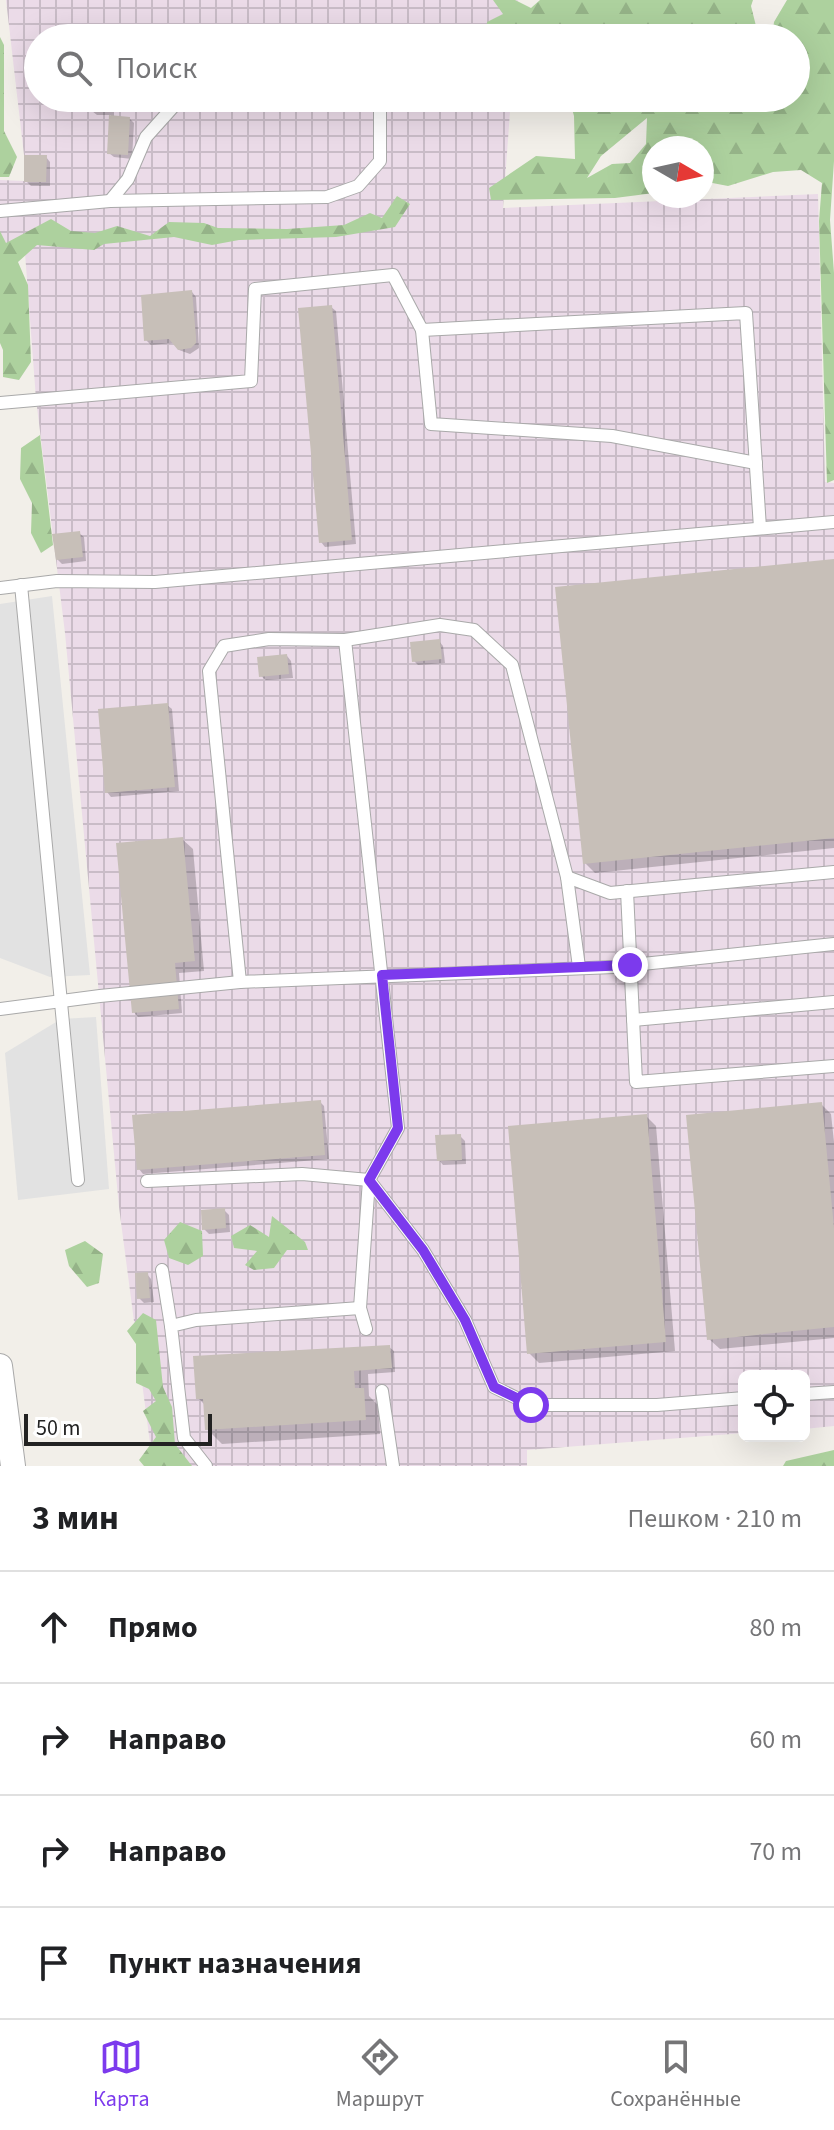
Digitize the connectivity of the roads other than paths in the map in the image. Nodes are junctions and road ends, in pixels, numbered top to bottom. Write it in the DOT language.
graph roads {
  1 [pos="168,112"];
  2 [pos="380,112"];
  3 [pos="110,201"];
  4 [pos="0,211"];
  5 [pos="422,330"];
  6 [pos="0,403"];
  7 [pos="756,463"];
  8 [pos="834,522"];
  9 [pos="760,528"];
  10 [pos="21,585"];
  11 [pos="0,588"];
  12 [pos="345,640"];
  13 [pos="834,872"];
  14 [pos="567,877"];
  15 [pos="627,891"];
  16 [pos="834,944"];
  17 [pos="630,965"];
  18 [pos="579,967"];
  19 [pos="382,975"];
  20 [pos="240,982"];
  21 [pos="60,1001"];
  22 [pos="834,1002"];
  23 [pos="0,1009"];
  24 [pos="633,1020"];
  25 [pos="834,1066"];
  26 [pos="78,1180"];
  27 [pos="369,1180"];
  28 [pos="147,1181"];
  29 [pos="162,1270"];
  30 [pos="360,1308"];
  31 [pos="171,1326"];
  32 [pos="366,1329"];
  33 [pos="0,1366"];
  34 [pos="382,1391"];
  35 [pos="834,1392"];
  36 [pos="810,1394"];
  37 [pos="738,1398"];
  38 [pos="13,1466"];
  39 [pos="206,1466"];
  40 [pos="393,1466"];
  1 -- 3 [label="lane"];
  2 -- 3 [label="lane"];
  3 -- 4 [label="lane"];
  5 -- 6 [label="lane"];
  5 -- 7 [label="lane"];
  5 -- 7 [label="lane"];
  7 -- 9 [label="lane"];
  8 -- 9 [label="lane"];
  9 -- 10 [label="lane"];
  10 -- 11 [label="lane"];
  10 -- 21 [label="lane"];
  12 -- 14 [label="lane"];
  12 -- 19 [label="lane"];
  12 -- 20 [label="lane"];
  13 -- 15 [label="lane"];
  14 -- 15 [label="lane"];
  14 -- 18 [label="lane"];
  15 -- 17 [label="lane"];
  16 -- 17 [label="lane"];
  17 -- 18 [label="lane"];
  17 -- 24 [label="lane"];
  18 -- 19 [label="lane"];
  19 -- 20 [label="lane"];
  19 -- 27 [label="lane"];
  20 -- 21 [label="lane"];
  21 -- 23 [label="lane"];
  21 -- 26 [label="lane"];
  22 -- 24 [label="lane"];
  24 -- 25 [label="lane"];
  27 -- 28 [label="lane"];
  27 -- 30 [label="lane"];
  27 -- 37 [label="lane"];
  29 -- 31 [label="lane"];
  30 -- 31 [label="lane"];
  30 -- 32 [label="lane"];
  31 -- 39 [label="lane"];
  33 -- 38 [label="street"];
  34 -- 40 [label="lane"];
  35 -- 36 [label="lane"];
}
